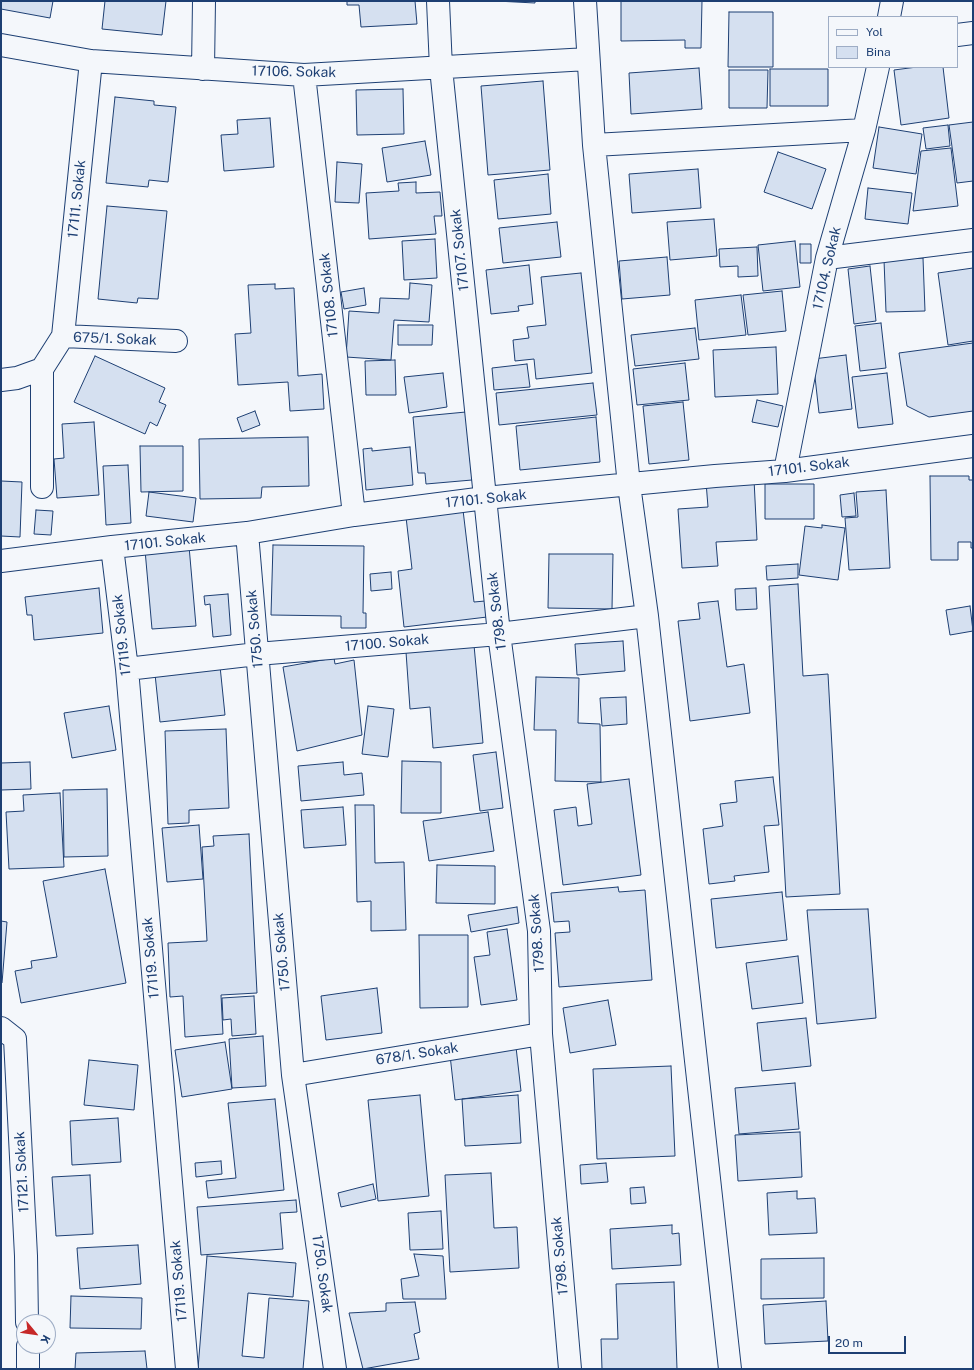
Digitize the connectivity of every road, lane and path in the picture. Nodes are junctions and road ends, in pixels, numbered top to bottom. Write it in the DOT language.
graph roads {
  1 [pos="204,1"];
  2 [pos="438,1"];
  3 [pos="585,1"];
  4 [pos="892,1"];
  5 [pos="889,16"];
  6 [pos="973,33"];
  7 [pos="958,35"];
  8 [pos="1,45"];
  9 [pos="588,59"];
  10 [pos="91,61"];
  11 [pos="441,68"];
  12 [pos="878,68"];
  13 [pos="203,69"];
  14 [pos="304,75"];
  15 [pos="864,130"];
  16 [pos="594,145"];
  17 [pos="973,240"];
  18 [pos="827,258"];
  19 [pos="63,336"];
  20 [pos="176,341"];
  21 [pos="42,369"];
  22 [pos="1,380"];
  23 [pos="973,446"];
  24 [pos="785,471"];
  25 [pos="629,485"];
  26 [pos="42,487"];
  27 [pos="485,498"];
  28 [pos="354,515"];
  29 [pos="247,533"];
  30 [pos="112,548"];
  31 [pos="1,561"];
  32 [pos="647,616"];
  33 [pos="500,634"];
  34 [pos="257,654"];
  35 [pos="126,669"];
  36 [pos="1,1028"];
  37 [pos="541,1034"];
  38 [pos="293,1075"];
  39 [pos="27,1314"];
  40 [pos="28,1354"];
  41 [pos="28,1369"];
  42 [pos="187,1369"];
  43 [pos="335,1369"];
  44 [pos="570,1369"];
  45 [pos="730,1369"];
  1 -- 13 [label="street"];
  2 -- 11 [label="street, 17107. Sokak"];
  3 -- 9 [label="street"];
  4 -- 5 [label="street"];
  6 -- 7 [label="street"];
  8 -- 10 [label="street, 17106. Sokak"];
  9 -- 11 [label="street, 17106. Sokak"];
  9 -- 16 [label="street"];
  10 -- 13 [label="street, 17106. Sokak"];
  10 -- 19 [label="street, 17111. Sokak"];
  11 -- 14 [label="street, 17106. Sokak"];
  11 -- 27 [label="street, 17107. Sokak"];
  12 -- 15 [label="street, 17104. Sokak"];
  13 -- 14 [label="street, 17106. Sokak"];
  14 -- 28 [label="street, 17108. Sokak"];
  15 -- 16 [label="street"];
  15 -- 18 [label="street, 17104. Sokak"];
  16 -- 25 [label="street"];
  17 -- 18 [label="street"];
  18 -- 24 [label="street, 17104. Sokak"];
  19 -- 20 [label="street, 675/1. Sokak"];
  19 -- 21 [label="street, 675/1. Sokak"];
  21 -- 22 [label="street"];
  21 -- 26 [label="street"];
  23 -- 24 [label="street, 17101. Sokak"];
  24 -- 25 [label="street, 17101. Sokak"];
  25 -- 27 [label="street, 17101. Sokak"];
  25 -- 32 [label="street"];
  27 -- 28 [label="street, 17101. Sokak"];
  27 -- 33 [label="street, 1798. Sokak"];
  28 -- 29 [label="street, 17101. Sokak"];
  29 -- 30 [label="street, 17101. Sokak"];
  29 -- 34 [label="street, 1750. Sokak"];
  30 -- 31 [label="street, 17101. Sokak"];
  30 -- 35 [label="street, 17119. Sokak"];
  32 -- 33 [label="street, 17100. Sokak"];
  32 -- 45 [label="street"];
  33 -- 34 [label="street, 17100. Sokak"];
  33 -- 37 [label="street, 1798. Sokak"];
  34 -- 35 [label="street, 17100. Sokak"];
  34 -- 38 [label="street, 1750. Sokak"];
  35 -- 42 [label="street, 17119. Sokak"];
  36 -- 39 [label="street, 17121. Sokak"];
  37 -- 38 [label="street, 678/1. Sokak"];
  37 -- 44 [label="street, 1798. Sokak"];
  38 -- 43 [label="street, 1750. Sokak"];
  40 -- 41 [label="street"];
}
